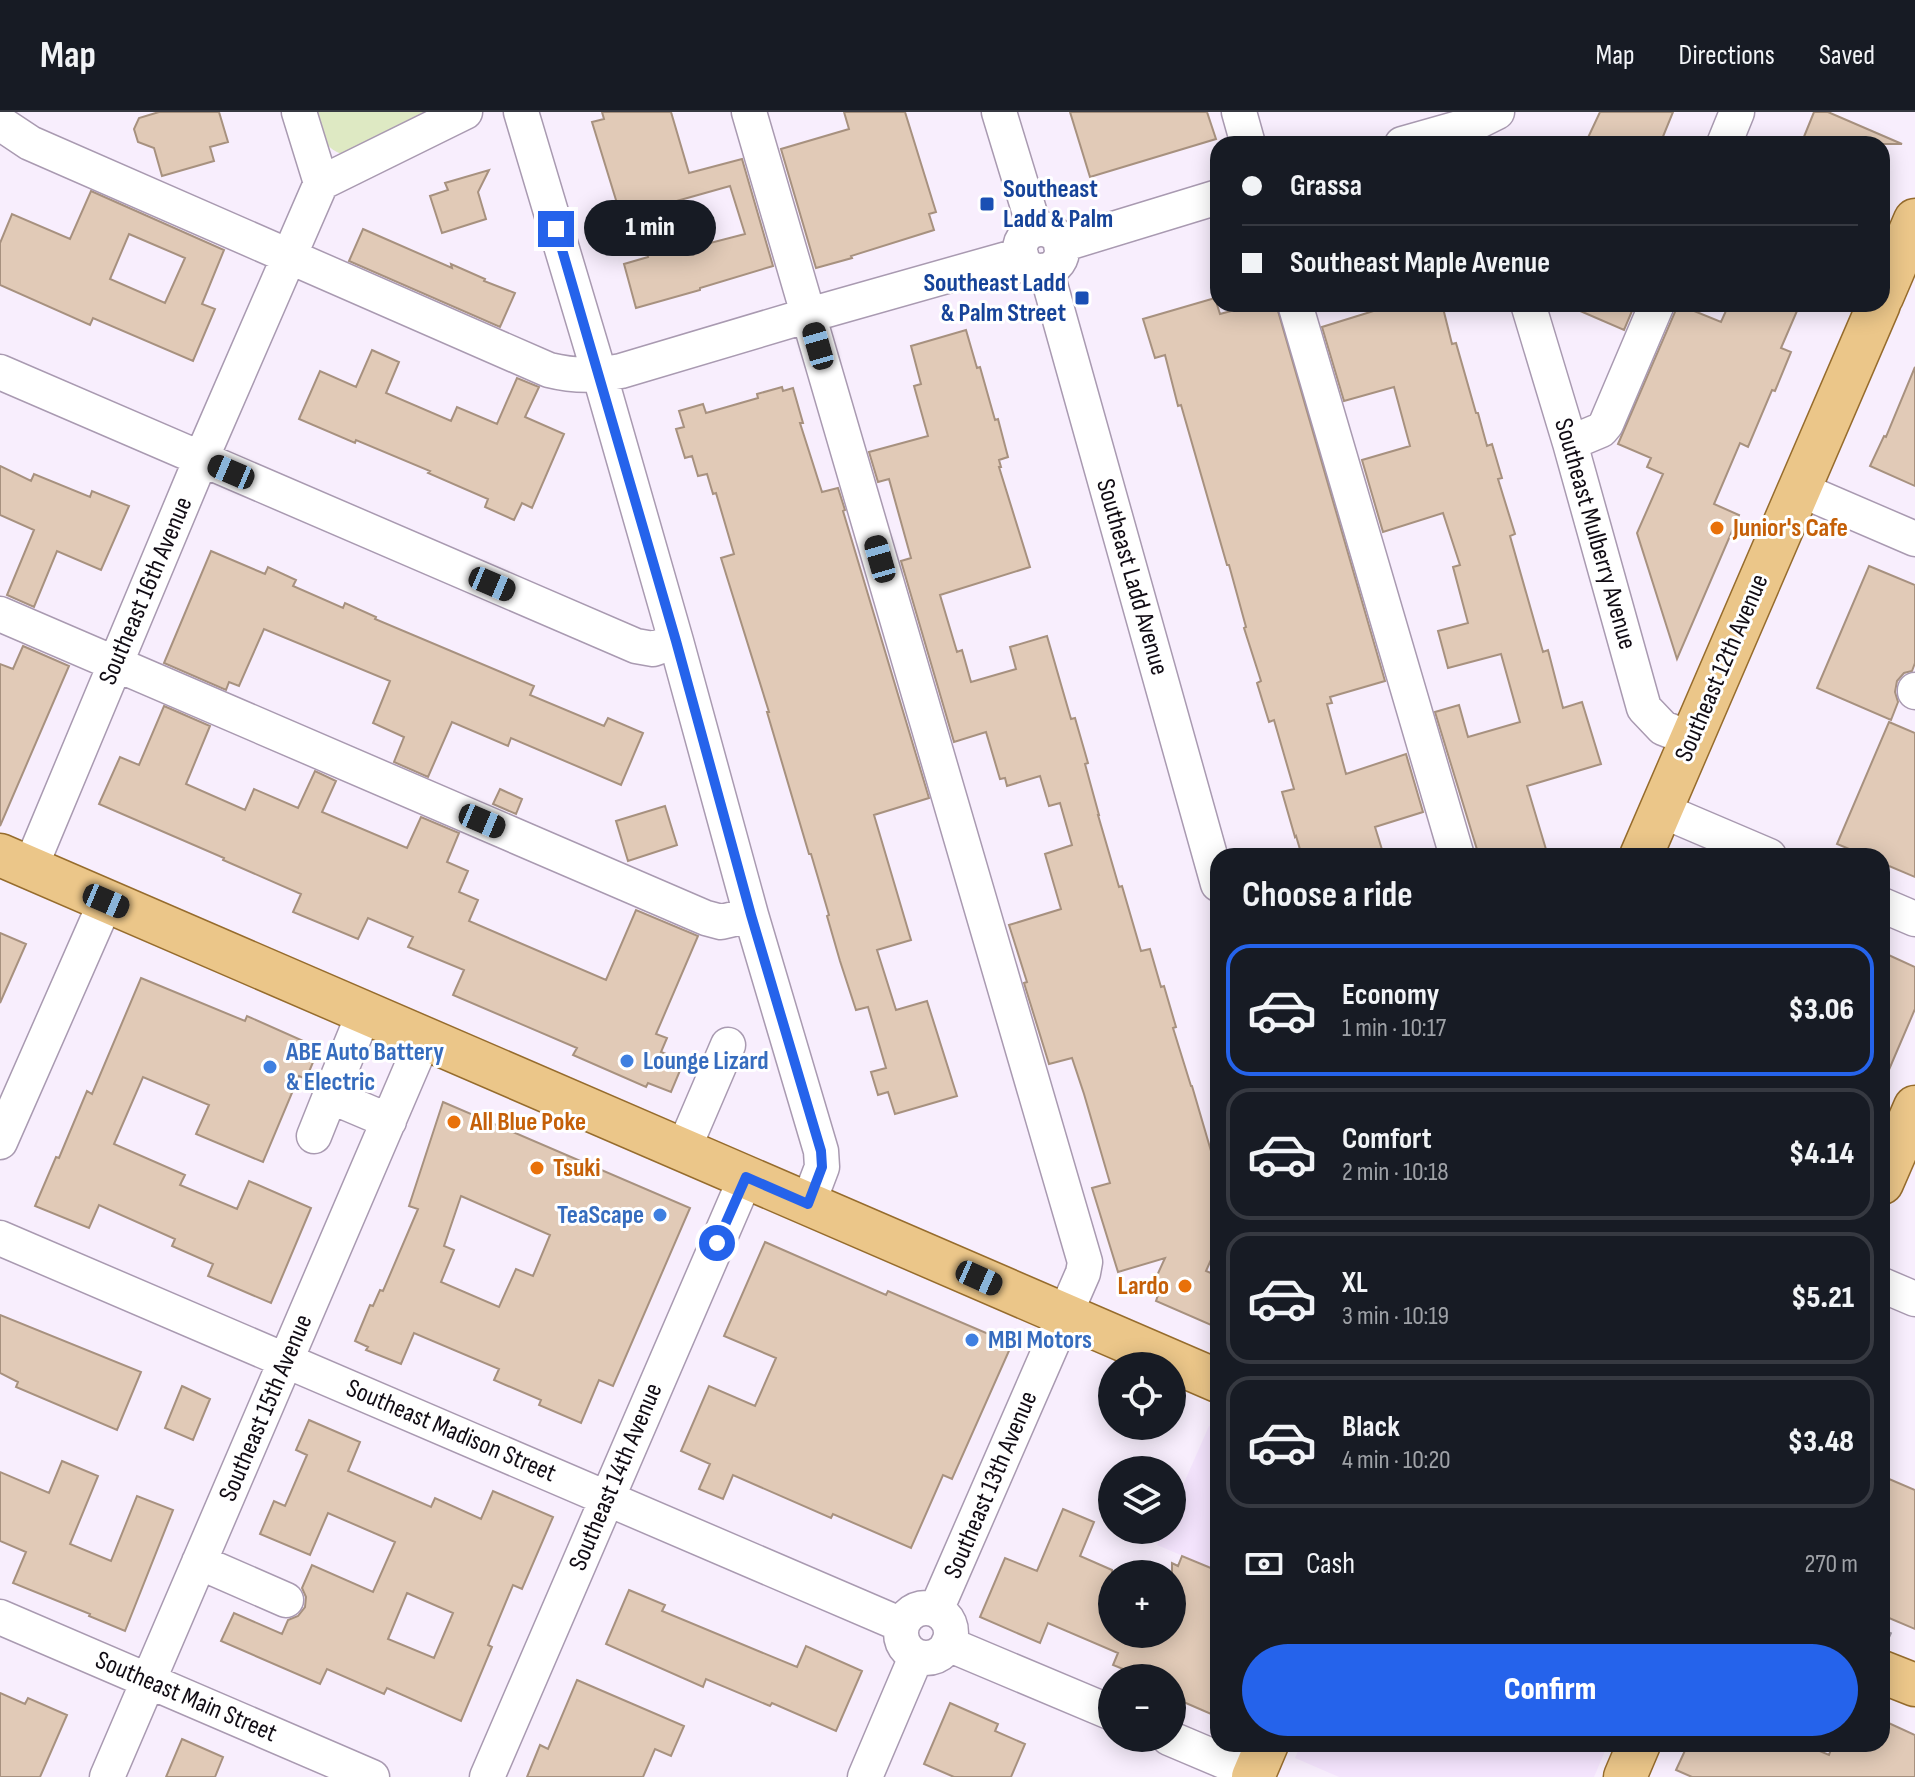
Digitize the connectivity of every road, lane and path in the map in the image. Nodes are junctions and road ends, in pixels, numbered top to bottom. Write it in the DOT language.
graph roads {
  1 [pos="299,112"];
  2 [pos="465,112"];
  3 [pos="521,112"];
  4 [pos="749,112"];
  5 [pos="999,112"];
  6 [pos="1239,112"];
  7 [pos="1737,112"];
  8 [pos="0,123"];
  9 [pos="1480,123"];
  10 [pos="1246,136"];
  11 [pos="1432,136"];
  12 [pos="1727,136"];
  13 [pos="321,183"];
  14 [pos="1210,199"];
  15 [pos="1915,220"];
  16 [pos="1041,250"];
  17 [pos="289,255"];
  18 [pos="1890,278"];
  19 [pos="1297,312"];
  20 [pos="1530,312"];
  21 [pos="1654,312"];
  22 [pos="1876,312"];
  23 [pos="809,315"];
  24 [pos="0,372"];
  25 [pos="600,376"];
  26 [pos="1570,443"];
  27 [pos="201,459"];
  28 [pos="1799,489"];
  29 [pos="1915,539"];
  30 [pos="0,614"];
  31 [pos="676,641"];
  32 [pos="116,664"];
  33 [pos="1691,739"];
  34 [pos="1661,810"];
  35 [pos="1455,848"];
  36 [pos="1644,848"];
  37 [pos="1750,848"];
  38 [pos="1210,855"];
  39 [pos="15,862"];
  40 [pos="106,901"];
  41 [pos="1890,908"];
  42 [pos="751,915"];
  43 [pos="1915,919"];
  44 [pos="364,1013"];
  45 [pos="424,1038"];
  46 [pos="728,1045"];
  47 [pos="330,1096"];
  48 [pos="1915,1107"];
  49 [pos="389,1121"];
  50 [pos="314,1136"];
  51 [pos="0,1142"];
  52 [pos="683,1150"];
  53 [pos="1890,1165"];
  54 [pos="746,1177"];
  55 [pos="808,1204"];
  56 [pos="0,1238"];
  57 [pos="1890,1288"];
  58 [pos="1915,1299"];
  59 [pos="1064,1315"];
  60 [pos="286,1360"];
  61 [pos="1210,1378"];
  62 [pos="607,1498"];
  63 [pos="199,1562"];
  64 [pos="286,1600"];
  65 [pos="936,1610"];
  66 [pos="0,1617"];
  67 [pos="902,1625"];
  68 [pos="948,1644"];
  69 [pos="916,1657"];
  70 [pos="1890,1675"];
  71 [pos="148,1681"];
  72 [pos="1915,1685"];
  73 [pos="1098,1707"];
  74 [pos="1186,1744"];
  75 [pos="1210,1752"];
  76 [pos="1211,1752"];
  77 [pos="1636,1752"];
  78 [pos="1259,1768"];
  79 [pos="107,1777"];
  80 [pos="372,1777"];
  81 [pos="487,1777"];
  82 [pos="865,1777"];
  83 [pos="1625,1777"];
  1 -- 13 [label="street"];
  2 -- 13 [label="street"];
  3 -- 25 [label="street"];
  4 -- 23 [label="street, Southeast 13th Avenue"];
  5 -- 16 [label="street, Southeast Ladd Avenue"];
  6 -- 10 [label="street"];
  7 -- 12 [label="street"];
  8 -- 17 [label="street"];
  9 -- 11 [label="street"];
  13 -- 17 [label="street, Southeast 16th Avenue"];
  14 -- 16 [label="street"];
  15 -- 18 [label="main road"];
  16 -- 23 [label="street"];
  16 -- 38 [label="street, Southeast Ladd Avenue"];
  17 -- 25 [label="street"];
  17 -- 27 [label="street, Southeast 16th Avenue"];
  19 -- 35 [label="street"];
  20 -- 26 [label="street, Southeast Mulberry Avenue"];
  21 -- 26 [label="street"];
  22 -- 28 [label="main road, Southeast 12th Avenue"];
  23 -- 25 [label="street"];
  23 -- 59 [label="street, Southeast 13th Avenue"];
  24 -- 27 [label="street"];
  25 -- 31 [label="street"];
  26 -- 33 [label="street, Southeast Mulberry Avenue"];
  27 -- 31 [label="street"];
  27 -- 32 [label="street, Southeast 16th Avenue"];
  28 -- 29 [label="street"];
  28 -- 33 [label="main road, Southeast 12th Avenue"];
  30 -- 32 [label="street"];
  31 -- 42 [label="street"];
  32 -- 39 [label="street, Southeast 16th Avenue"];
  32 -- 42 [label="street"];
  33 -- 34 [label="main road, Southeast 12th Avenue"];
  34 -- 36 [label="main road, Southeast 12th Avenue"];
  34 -- 37 [label="street"];
  39 -- 40 [label="main road"];
  40 -- 44 [label="main road"];
  40 -- 51 [label="street"];
  41 -- 43 [label="street"];
  42 -- 55 [label="street"];
  44 -- 45 [label="main road"];
  44 -- 47 [label="street"];
  45 -- 49 [label="street, Southeast 15th Avenue"];
  45 -- 52 [label="main road"];
  46 -- 52 [label="street"];
  47 -- 49 [label="street"];
  47 -- 50 [label="street"];
  48 -- 53 [label="main road"];
  49 -- 60 [label="street, Southeast 15th Avenue"];
  52 -- 54 [label="main road"];
  54 -- 55 [label="main road"];
  54 -- 62 [label="street, Southeast 14th Avenue"];
  55 -- 59 [label="main road"];
  56 -- 60 [label="street, Southeast Madison Street"];
  57 -- 58 [label="street"];
  59 -- 61 [label="main road"];
  59 -- 65 [label="street, Southeast 13th Avenue"];
  60 -- 62 [label="street, Southeast Madison Street"];
  60 -- 63 [label="street, Southeast 15th Avenue"];
  62 -- 67 [label="street, Southeast Madison Street"];
  62 -- 81 [label="street, Southeast 14th Avenue"];
  63 -- 64 [label="street"];
  63 -- 71 [label="street, Southeast 15th Avenue"];
  65 -- 67 [label="street"];
  65 -- 68 [label="street"];
  66 -- 71 [label="street, Southeast Main Street"];
  67 -- 69 [label="street"];
  68 -- 69 [label="street"];
  68 -- 73 [label="street"];
  69 -- 82 [label="street"];
  70 -- 72 [label="main road"];
  71 -- 79 [label="street, Southeast 15th Avenue"];
  71 -- 80 [label="street, Southeast Main Street"];
  74 -- 75 [label="street"];
  76 -- 78 [label="street"];
  77 -- 83 [label="main road"];
}
